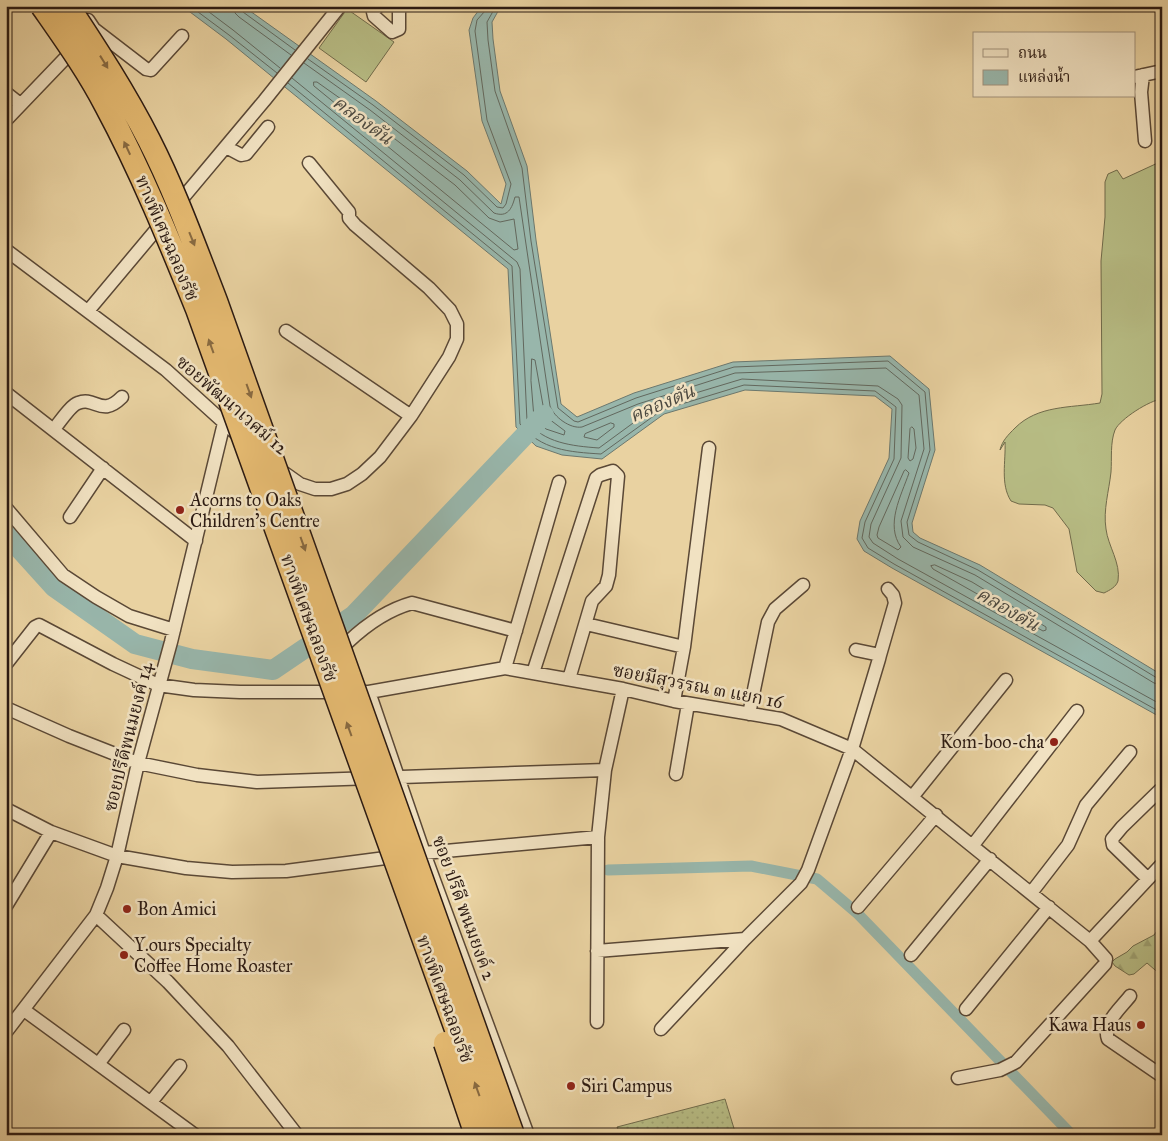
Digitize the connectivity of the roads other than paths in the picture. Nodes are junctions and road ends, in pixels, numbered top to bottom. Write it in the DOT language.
graph roads {
  1 [pos="42,6"];
  2 [pos="68,6"];
  3 [pos="78,6"];
  4 [pos="340,6"];
  5 [pos="378,6"];
  6 [pos="399,6"];
  7 [pos="94,29"];
  8 [pos="182,36"];
  9 [pos="1162,71"];
  10 [pos="1138,76"];
  11 [pos="6,93"];
  12 [pos="20,104"];
  13 [pos="6,120"];
  14 [pos="268,127"];
  15 [pos="1145,141"];
  16 [pos="226,147"];
  17 [pos="309,163"];
  18 [pos="6,250"];
  19 [pos="88,311"];
  20 [pos="286,331"];
  21 [pos="6,393"];
  22 [pos="122,397"];
  23 [pos="411,416"];
  24 [pos="224,424"];
  25 [pos="54,429"];
  26 [pos="709,448"];
  27 [pos="103,468"];
  28 [pos="559,482"];
  29 [pos="6,508"];
  30 [pos="70,517"];
  31 [pos="196,541"];
  32 [pos="803,585"];
  33 [pos="888,589"];
  34 [pos="586,624"];
  35 [pos="516,631"];
  36 [pos="172,636"];
  37 [pos="348,642"];
  38 [pos="684,647"];
  39 [pos="856,650"];
  40 [pos="880,655"];
  41 [pos="6,664"];
  42 [pos="505,668"];
  43 [pos="533,673"];
  44 [pos="570,679"];
  45 [pos="1006,680"];
  46 [pos="158,685"];
  47 [pos="623,689"];
  48 [pos="370,692"];
  49 [pos="674,702"];
  50 [pos="688,704"];
  51 [pos="6,708"];
  52 [pos="1077,711"];
  53 [pos="749,714"];
  54 [pos="852,749"];
  55 [pos="1130,752"];
  56 [pos="138,763"];
  57 [pos="605,770"];
  58 [pos="676,774"];
  59 [pos="366,775"];
  60 [pos="400,778"];
  61 [pos="1160,790"];
  62 [pos="913,796"];
  63 [pos="6,809"];
  64 [pos="936,815"];
  65 [pos="51,832"];
  66 [pos="598,837"];
  67 [pos="973,845"];
  68 [pos="424,852"];
  69 [pos="118,856"];
  70 [pos="990,859"];
  71 [pos="1162,864"];
  72 [pos="1148,879"];
  73 [pos="1031,893"];
  74 [pos="6,906"];
  75 [pos="858,907"];
  76 [pos="1049,908"];
  77 [pos="96,915"];
  78 [pos="745,939"];
  79 [pos="1090,941"];
  80 [pos="597,951"];
  81 [pos="910,955"];
  82 [pos="1130,996"];
  83 [pos="966,1009"];
  84 [pos="24,1010"];
  85 [pos="597,1022"];
  86 [pos="124,1030"];
  87 [pos="661,1030"];
  88 [pos="6,1032"];
  89 [pos="99,1064"];
  90 [pos="180,1066"];
  91 [pos="1162,1076"];
  92 [pos="958,1078"];
  93 [pos="151,1102"];
  94 [pos="195,1135"];
  95 [pos="296,1135"];
  96 [pos="476,1135"];
  97 [pos="494,1135"];
  98 [pos="513,1135"];
  99 [pos="528,1135"];
  59 -- 1 [label="highway, ทางพิเศษฉลองรัช, one-way, bridge"];
  2 -- 98 [label="highway, ทางพิเศษฉลองรัช, one-way, bridge"];
  3 -- 7 [label="street"];
  4 -- 16 [label="street"];
  5 -- 6 [label="street"];
  7 -- 8 [label="street"];
  7 -- 12 [label="street"];
  9 -- 10 [label="street"];
  10 -- 15 [label="street"];
  11 -- 12 [label="street"];
  12 -- 13 [label="street"];
  14 -- 16 [label="street"];
  16 -- 19 [label="street"];
  17 -- 23 [label="street, ซอยพัฒนาเวศม์ 12"];
  18 -- 19 [label="street, ซอยพัฒนาเวศม์ 12"];
  19 -- 24 [label="street, ซอยพัฒนาเวศม์ 12"];
  20 -- 23 [label="street"];
  21 -- 25 [label="street"];
  22 -- 25 [label="street"];
  23 -- 24 [label="street, ซอยพัฒนาเวศม์ 12"];
  24 -- 31 [label="street, ซอยปรีดีพนมยงค์ 14"];
  25 -- 27 [label="street"];
  26 -- 38 [label="street"];
  27 -- 30 [label="street"];
  27 -- 31 [label="street"];
  28 -- 35 [label="street"];
  29 -- 36 [label="street"];
  31 -- 36 [label="street, ซอยปรีดีพนมยงค์ 14"];
  32 -- 53 [label="street"];
  33 -- 40 [label="street"];
  34 -- 38 [label="street"];
  34 -- 43 [label="street"];
  34 -- 44 [label="street"];
  35 -- 37 [label="street"];
  35 -- 42 [label="street"];
  36 -- 46 [label="street, ซอยปรีดีพนมยงค์ 14"];
  38 -- 49 [label="street"];
  39 -- 40 [label="street"];
  40 -- 54 [label="street"];
  41 -- 46 [label="street, ซอยมีสุวรรณ ๓ แยก 16"];
  42 -- 43 [label="street, ซอยมีสุวรรณ ๓ แยก 16"];
  42 -- 48 [label="street, ซอยมีสุวรรณ ๓ แยก 16"];
  43 -- 44 [label="street, ซอยมีสุวรรณ ๓ แยก 16"];
  44 -- 47 [label="street, ซอยมีสุวรรณ ๓ แยก 16"];
  45 -- 62 [label="street"];
  46 -- 48 [label="street, ซอยมีสุวรรณ ๓ แยก 16"];
  46 -- 56 [label="street, ซอยปรีดีพนมยงค์ 14"];
  47 -- 49 [label="street, ซอยมีสุวรรณ ๓ แยก 16"];
  47 -- 57 [label="street"];
  48 -- 60 [label="street, ซอย ปรีดี พนมยงค์ 2"];
  49 -- 50 [label="street, ซอยมีสุวรรณ ๓ แยก 16"];
  50 -- 53 [label="street, ซอยมีสุวรรณ ๓ แยก 16"];
  50 -- 58 [label="street"];
  51 -- 56 [label="street"];
  52 -- 67 [label="street"];
  53 -- 54 [label="street, ซอยมีสุวรรณ ๓ แยก 16"];
  54 -- 62 [label="street, ซอยมีสุวรรณ ๓ แยก 16"];
  54 -- 78 [label="street"];
  55 -- 73 [label="street"];
  56 -- 60 [label="street"];
  56 -- 69 [label="street, ซอยปรีดีพนมยงค์ 14"];
  57 -- 60 [label="street"];
  57 -- 66 [label="street"];
  59 -- 96 [label="highway, bridge"];
  97 -- 59 [label="highway, ทางพิเศษฉลองรัช, one-way, bridge"];
  60 -- 68 [label="street, ซอย ปรีดี พนมยงค์ 2"];
  61 -- 72 [label="street"];
  62 -- 64 [label="street, ซอยมีสุวรรณ ๓ แยก 16"];
  63 -- 65 [label="street"];
  64 -- 67 [label="street, ซอยมีสุวรรณ ๓ แยก 16"];
  64 -- 75 [label="street"];
  65 -- 69 [label="street"];
  65 -- 74 [label="street"];
  66 -- 68 [label="street"];
  66 -- 80 [label="street"];
  67 -- 70 [label="street, ซอยมีสุวรรณ ๓ แยก 16"];
  68 -- 69 [label="street"];
  68 -- 99 [label="street, ซอย ปรีดี พนมยงค์ 2"];
  69 -- 77 [label="street, ซอยปรีดีพนมยงค์ 14"];
  70 -- 73 [label="street, ซอยมีสุวรรณ ๓ แยก 16"];
  70 -- 81 [label="street"];
  71 -- 72 [label="street"];
  72 -- 79 [label="street"];
  73 -- 76 [label="street, ซอยมีสุวรรณ ๓ แยก 16"];
  76 -- 79 [label="street, ซอยมีสุวรรณ ๓ แยก 16"];
  76 -- 83 [label="street"];
  77 -- 84 [label="street, ซอยปรีดีพนมยงค์ 14"];
  77 -- 95 [label="street"];
  78 -- 80 [label="street"];
  78 -- 87 [label="street"];
  79 -- 92 [label="street, ซอยมีสุวรรณ ๓ แยก 16"];
  80 -- 85 [label="street"];
  82 -- 91 [label="street"];
  84 -- 88 [label="street, ซอยปรีดีพนมยงค์ 14"];
  84 -- 89 [label="street"];
  86 -- 89 [label="street"];
  89 -- 93 [label="street"];
  90 -- 93 [label="street"];
  93 -- 94 [label="street"];
}
